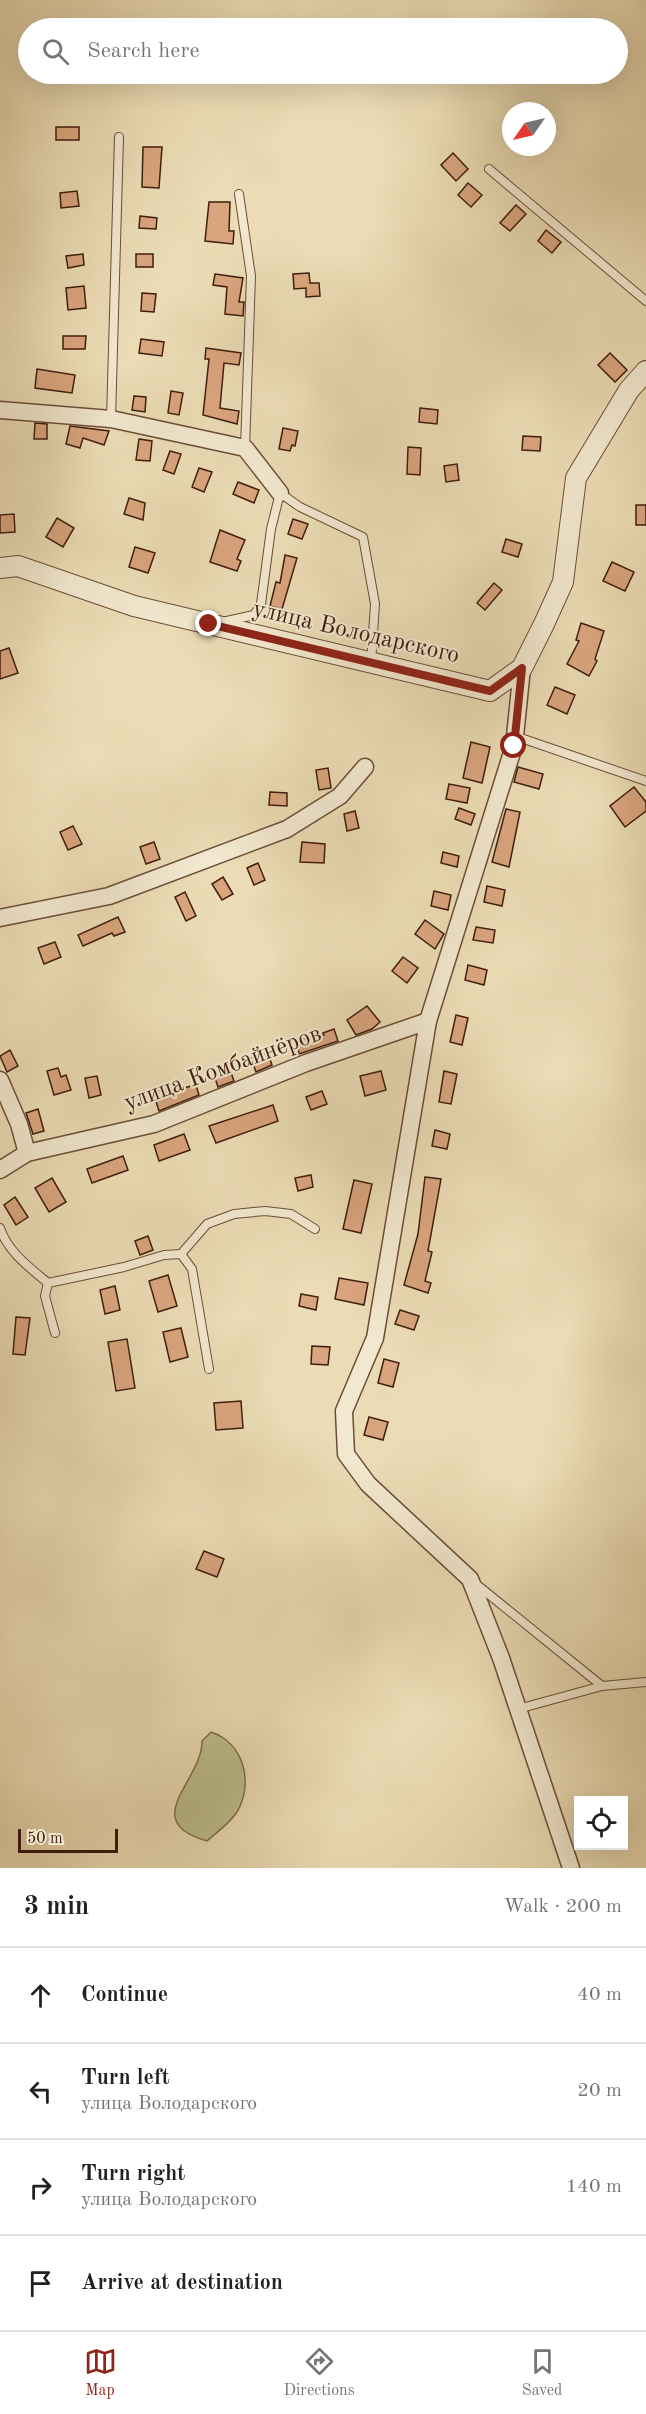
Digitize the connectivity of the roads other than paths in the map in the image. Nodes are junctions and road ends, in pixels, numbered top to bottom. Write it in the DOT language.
graph roads {
  1 [pos="119,136"];
  2 [pos="489,170"];
  3 [pos="239,194"];
  4 [pos="646,301"];
  5 [pos="646,371"];
  6 [pos="0,410"];
  7 [pos="111,419"];
  8 [pos="245,448"];
  9 [pos="280,493"];
  10 [pos="0,568"];
  11 [pos="209,624"];
  12 [pos="371,663"];
  13 [pos="522,668"];
  14 [pos="515,736"];
  15 [pos="365,767"];
  16 [pos="646,781"];
  17 [pos="0,918"];
  18 [pos="428,1022"];
  19 [pos="0,1080"];
  20 [pos="0,1118"];
  21 [pos="19,1124"];
  22 [pos="27,1153"];
  23 [pos="0,1170"];
  24 [pos="0,1228"];
  25 [pos="315,1229"];
  26 [pos="1,1236"];
  27 [pos="181,1254"];
  28 [pos="48,1283"];
  29 [pos="55,1333"];
  30 [pos="209,1369"];
  31 [pos="470,1579"];
  32 [pos="646,1682"];
  33 [pos="602,1686"];
  34 [pos="518,1708"];
  35 [pos="571,1868"];
  1 -- 7 [label="lane"];
  2 -- 4 [label="lane"];
  3 -- 8 [label="lane"];
  5 -- 13 [label="street"];
  6 -- 7 [label="street"];
  7 -- 8 [label="street"];
  8 -- 9 [label="street"];
  9 -- 11 [label="lane"];
  9 -- 12 [label="lane"];
  10 -- 11 [label="street, улица Володарского"];
  11 -- 12 [label="street, улица Володарского"];
  12 -- 13 [label="street, улица Володарского"];
  13 -- 14 [label="street"];
  14 -- 16 [label="lane"];
  14 -- 18 [label="street"];
  15 -- 17 [label="street"];
  18 -- 22 [label="street, улица Комбайнёров"];
  18 -- 31 [label="street"];
  19 -- 21 [label="street"];
  20 -- 21 [label="street"];
  21 -- 22 [label="street"];
  22 -- 23 [label="street, улица Комбайнёров"];
  24 -- 26 [label="lane"];
  25 -- 27 [label="lane"];
  26 -- 28 [label="lane"];
  27 -- 28 [label="lane"];
  27 -- 30 [label="lane"];
  28 -- 29 [label="lane"];
  31 -- 33 [label="lane"];
  31 -- 34 [label="street"];
  32 -- 33 [label="lane"];
  33 -- 34 [label="lane"];
  34 -- 35 [label="street"];
}
